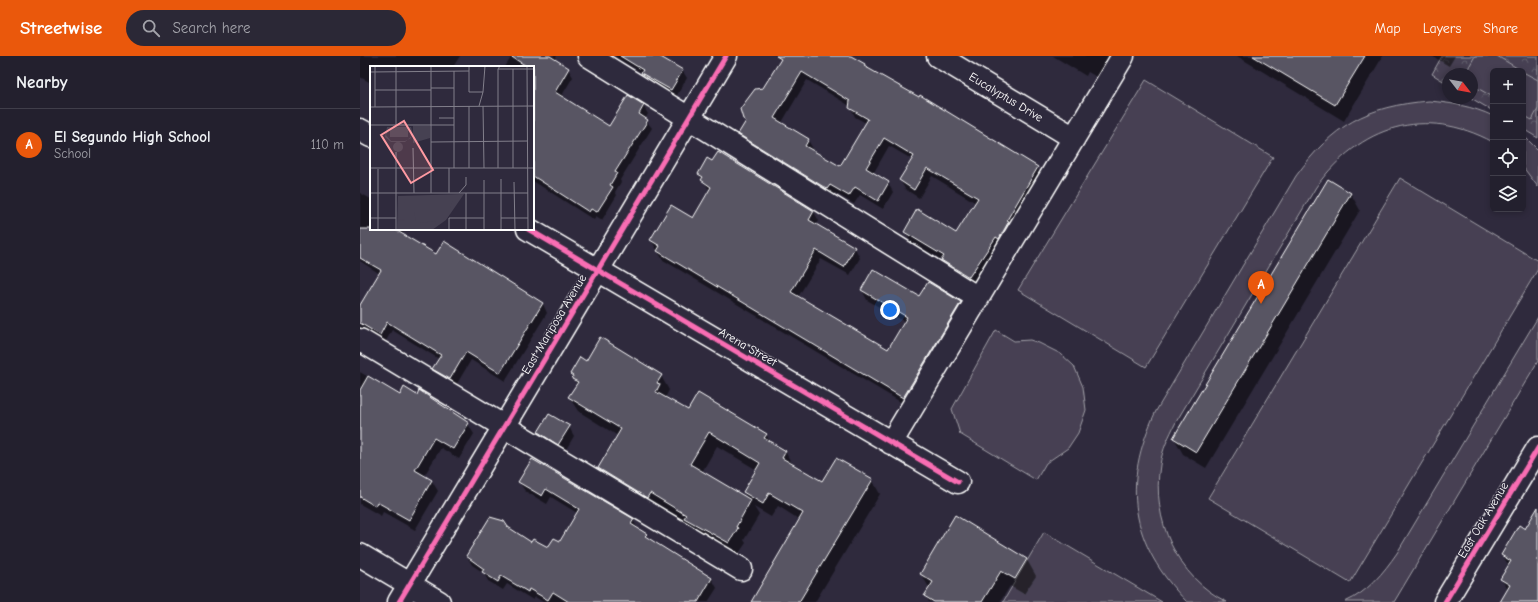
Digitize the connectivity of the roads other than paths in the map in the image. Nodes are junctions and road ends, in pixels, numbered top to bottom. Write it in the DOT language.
graph roads {
  1 [pos="589,56"];
  2 [pos="726,56"];
  3 [pos="938,56"];
  4 [pos="1123,56"];
  5 [pos="690,117"];
  6 [pos="360,130"];
  7 [pos="370,135"];
  8 [pos="1074,138"];
  9 [pos="530,230"];
  10 [pos="598,270"];
  11 [pos="978,298"];
  12 [pos="360,340"];
  13 [pos="504,426"];
  14 [pos="891,443"];
  15 [pos="1538,448"];
  16 [pos="958,482"];
  17 [pos="360,555"];
  18 [pos="741,569"];
  19 [pos="404,593"];
  20 [pos="439,602"];
  21 [pos="1444,602"];
  1 -- 5 [label="street"];
  2 -- 5 [label="street, East Mariposa Avenue"];
  3 -- 8 [label="street, Eucalyptus Drive"];
  4 -- 8 [label="street"];
  5 -- 10 [label="street, East Mariposa Avenue"];
  5 -- 11 [label="street"];
  6 -- 7 [label="street"];
  8 -- 11 [label="street"];
  9 -- 10 [label="street, Arena Street"];
  10 -- 13 [label="street, East Mariposa Avenue"];
  10 -- 14 [label="street, Arena Street"];
  11 -- 14 [label="street"];
  12 -- 13 [label="street"];
  13 -- 18 [label="street"];
  13 -- 19 [label="street, East Mariposa Avenue"];
  14 -- 16 [label="street, Arena Street"];
  15 -- 21 [label="street, East Oak Avenue"];
  17 -- 19 [label="street"];
  19 -- 20 [label="street"];
}
